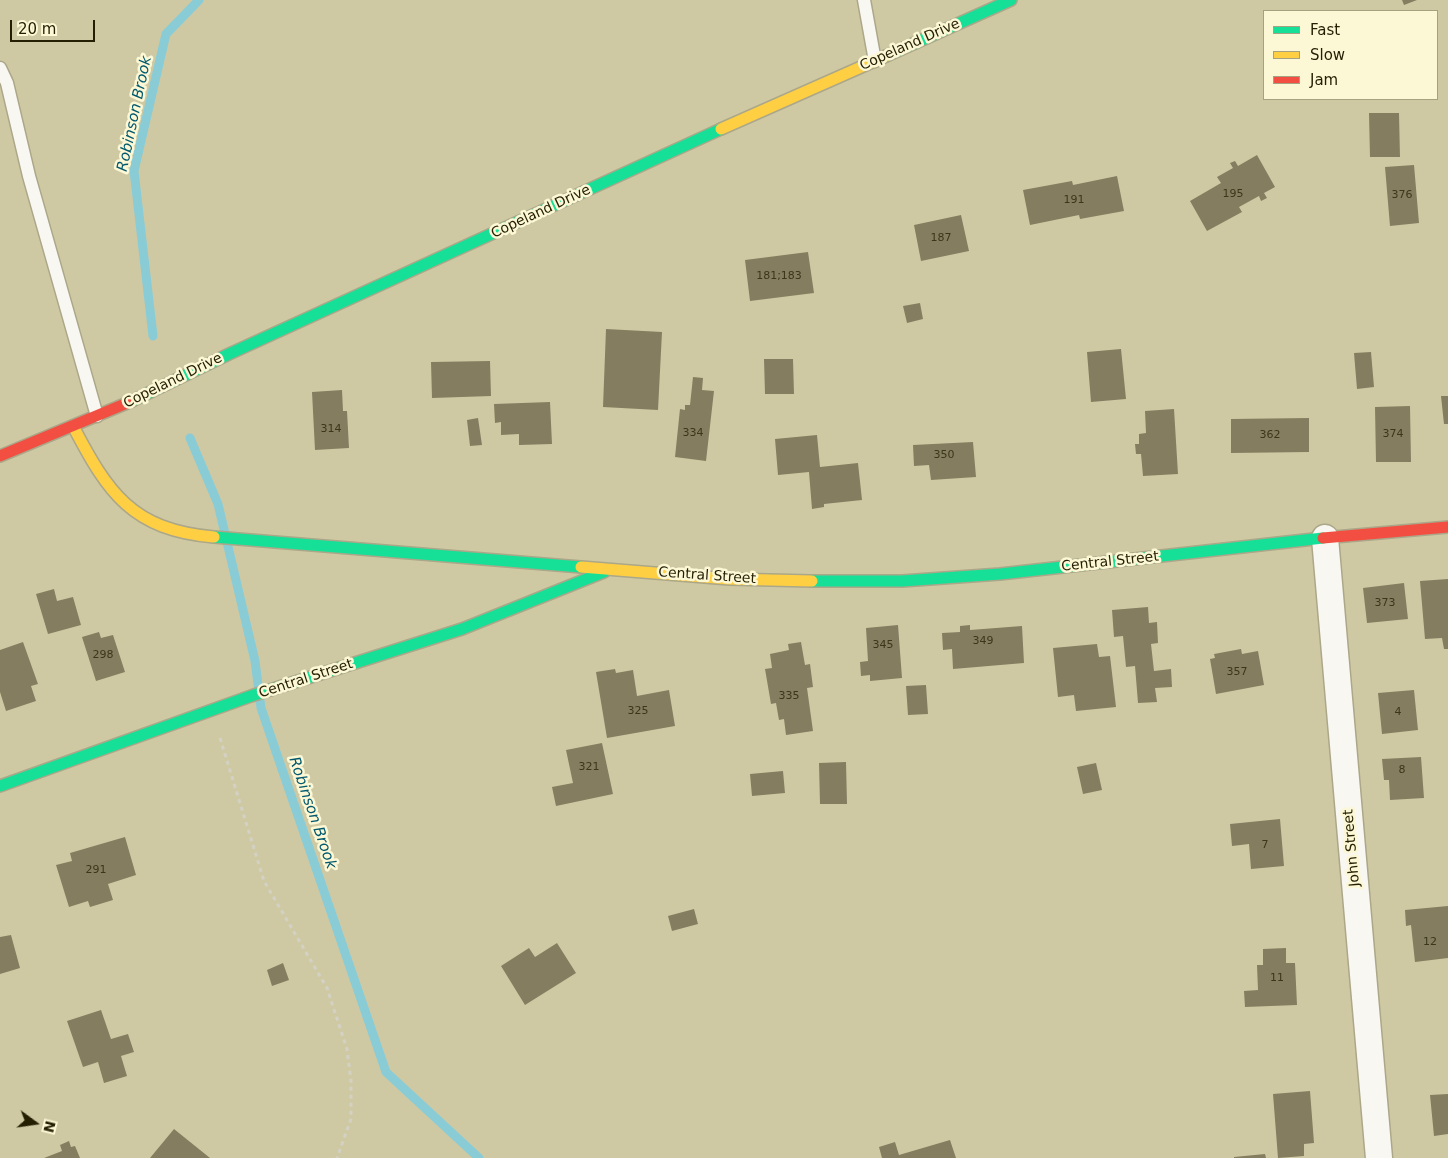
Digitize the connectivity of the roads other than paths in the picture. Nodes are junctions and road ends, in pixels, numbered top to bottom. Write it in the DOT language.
graph roads {
  1 [pos="864,0"];
  2 [pos="1011,0"];
  3 [pos="874,61"];
  4 [pos="0,68"];
  5 [pos="97,416"];
  6 [pos="73,426"];
  7 [pos="0,456"];
  8 [pos="1448,527"];
  9 [pos="1325,538"];
  10 [pos="610,569"];
  11 [pos="0,786"];
  12 [pos="1379,1158"];
  1 -- 3 [label="lane"];
  2 -- 3 [label="street, Copeland Drive"];
  3 -- 5 [label="street, Copeland Drive"];
  4 -- 5 [label="lane"];
  5 -- 6 [label="street, Copeland Drive"];
  6 -- 7 [label="street, Copeland Drive"];
  6 -- 10 [label="street"];
  8 -- 9 [label="street, Central Street"];
  9 -- 10 [label="street, Central Street"];
  9 -- 12 [label="street, John Street"];
  10 -- 11 [label="street, Central Street"];
}
